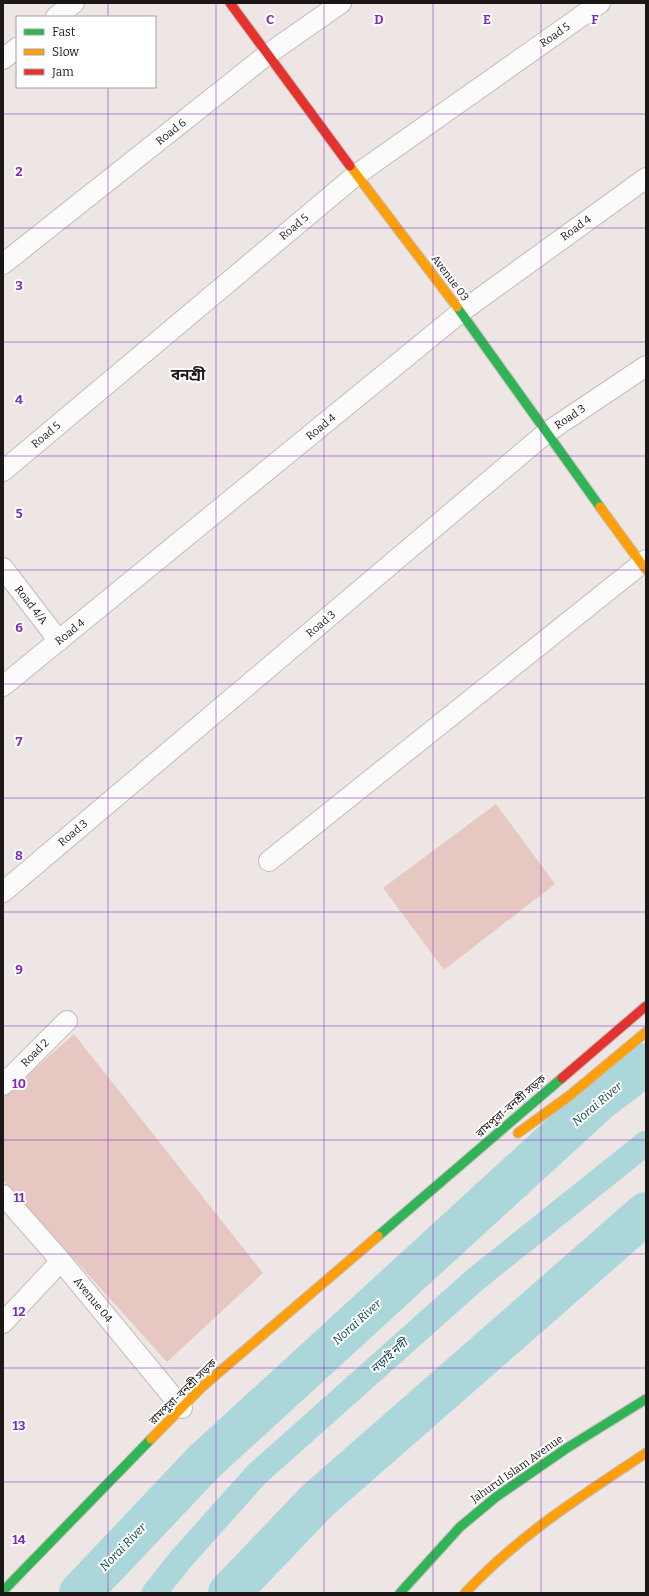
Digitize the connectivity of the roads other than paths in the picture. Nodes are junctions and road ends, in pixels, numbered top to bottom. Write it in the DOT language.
graph roads {
  1 [pos="74,3"];
  2 [pos="230,3"];
  3 [pos="341,3"];
  4 [pos="600,3"];
  5 [pos="57,16"];
  6 [pos="16,49"];
  7 [pos="268,54"];
  8 [pos="3,59"];
  9 [pos="356,175"];
  10 [pos="646,178"];
  11 [pos="3,264"];
  12 [pos="460,312"];
  13 [pos="646,366"];
  14 [pos="546,433"];
  15 [pos="3,471"];
  16 [pos="644,564"];
  17 [pos="3,568"];
  18 [pos="59,641"];
  19 [pos="3,686"];
  20 [pos="268,861"];
  21 [pos="3,892"];
  22 [pos="646,1006"];
  23 [pos="67,1021"];
  24 [pos="646,1032"];
  25 [pos="3,1085"];
  26 [pos="512,1137"];
  27 [pos="487,1155"];
  28 [pos="3,1195"];
  29 [pos="392,1223"];
  30 [pos="61,1261"];
  31 [pos="3,1323"];
  32 [pos="646,1399"];
  33 [pos="182,1408"];
  34 [pos="646,1453"];
  35 [pos="3,1591"];
  36 [pos="400,1593"];
  37 [pos="465,1593"];
  1 -- 5 [label="street"];
  2 -- 7 [label="street, Avenue 03"];
  3 -- 7 [label="street, Road 6"];
  4 -- 9 [label="street, Road 5"];
  6 -- 8 [label="street"];
  7 -- 9 [label="street, Avenue 03"];
  7 -- 11 [label="street, Road 6"];
  9 -- 12 [label="street, Avenue 03"];
  9 -- 15 [label="street, Road 5"];
  10 -- 12 [label="street, Road 4"];
  12 -- 14 [label="street, Avenue 03"];
  12 -- 18 [label="street, Road 4"];
  13 -- 14 [label="street, Road 3"];
  14 -- 16 [label="street, Avenue 03"];
  14 -- 21 [label="street, Road 3"];
  16 -- 20 [label="street"];
  17 -- 18 [label="street, Road 4/A"];
  18 -- 19 [label="street, Road 4"];
  22 -- 29 [label="street, রামপুরা-বনশ্রী সড়ক"];
  23 -- 25 [label="street, Road 2"];
  24 -- 26 [label="street"];
  27 -- 29 [label="street, রামপুরা-বনশ্রী সড়ক"];
  28 -- 30 [label="street, Avenue 04"];
  29 -- 33 [label="street, রামপুরা-বনশ্রী সড়ক"];
  30 -- 31 [label="street"];
  30 -- 33 [label="street, Avenue 04"];
  32 -- 36 [label="street, Jahurul Islam Avenue"];
  33 -- 35 [label="street, রামপুরা-বনশ্রী সড়ক"];
  34 -- 37 [label="street"];
}
